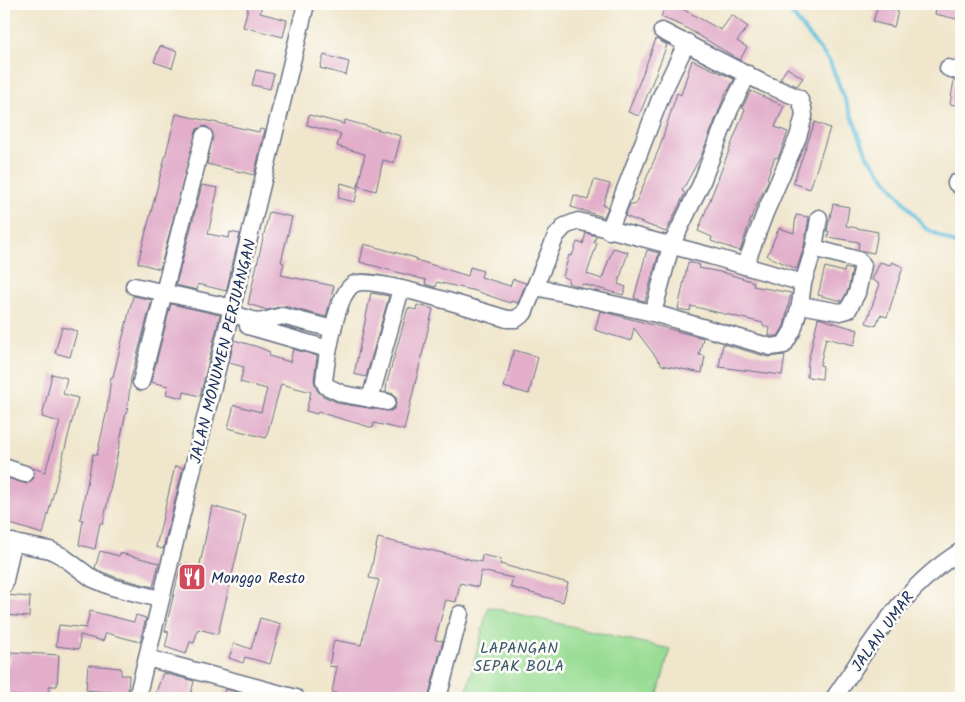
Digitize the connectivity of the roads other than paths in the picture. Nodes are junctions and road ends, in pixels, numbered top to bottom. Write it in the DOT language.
graph roads {
  1 [pos="306,4"];
  2 [pos="662,31"];
  3 [pos="687,42"];
  4 [pos="748,74"];
  5 [pos="204,136"];
  6 [pos="819,218"];
  7 [pos="609,231"];
  8 [pos="671,246"];
  9 [pos="814,248"];
  10 [pos="745,266"];
  11 [pos="803,283"];
  12 [pos="134,286"];
  13 [pos="536,287"];
  14 [pos="402,290"];
  15 [pos="164,292"];
  16 [pos="800,305"];
  17 [pos="232,314"];
  18 [pos="653,314"];
  19 [pos="333,329"];
  20 [pos="328,349"];
  21 [pos="142,382"];
  22 [pos="370,399"];
  23 [pos="387,402"];
  24 [pos="4,467"];
  25 [pos="25,474"];
  26 [pos="8,541"];
  27 [pos="961,552"];
  28 [pos="4,586"];
  29 [pos="160,599"];
  30 [pos="460,614"];
  31 [pos="147,658"];
  32 [pos="138,698"];
  33 [pos="296,698"];
  34 [pos="438,698"];
  35 [pos="834,698"];
  1 -- 17 [label="street, JALAN MONUMEN PERJUANGAN"];
  2 -- 3 [label="street"];
  3 -- 4 [label="street"];
  3 -- 7 [label="street"];
  4 -- 8 [label="street"];
  4 -- 10 [label="street"];
  5 -- 15 [label="street"];
  6 -- 9 [label="street"];
  7 -- 8 [label="street"];
  7 -- 13 [label="street"];
  8 -- 10 [label="street"];
  8 -- 18 [label="street"];
  9 -- 11 [label="street"];
  9 -- 16 [label="street"];
  10 -- 11 [label="street"];
  11 -- 16 [label="street"];
  12 -- 15 [label="street"];
  13 -- 14 [label="street"];
  13 -- 18 [label="street"];
  14 -- 19 [label="street"];
  14 -- 22 [label="street"];
  15 -- 17 [label="street"];
  15 -- 21 [label="street"];
  16 -- 18 [label="street"];
  17 -- 19 [label="street"];
  17 -- 20 [label="street"];
  17 -- 29 [label="street, JALAN MONUMEN PERJUANGAN"];
  19 -- 20 [label="street"];
  20 -- 22 [label="street"];
  22 -- 23 [label="street"];
  24 -- 25 [label="street"];
  26 -- 28 [label="street"];
  26 -- 29 [label="street"];
  27 -- 35 [label="street, JALAN UMAR"];
  29 -- 31 [label="street, JALAN MONUMEN PERJUANGAN"];
  30 -- 34 [label="street"];
  31 -- 32 [label="street, JALAN MONUMEN PERJUANGAN"];
  31 -- 33 [label="street"];
}
